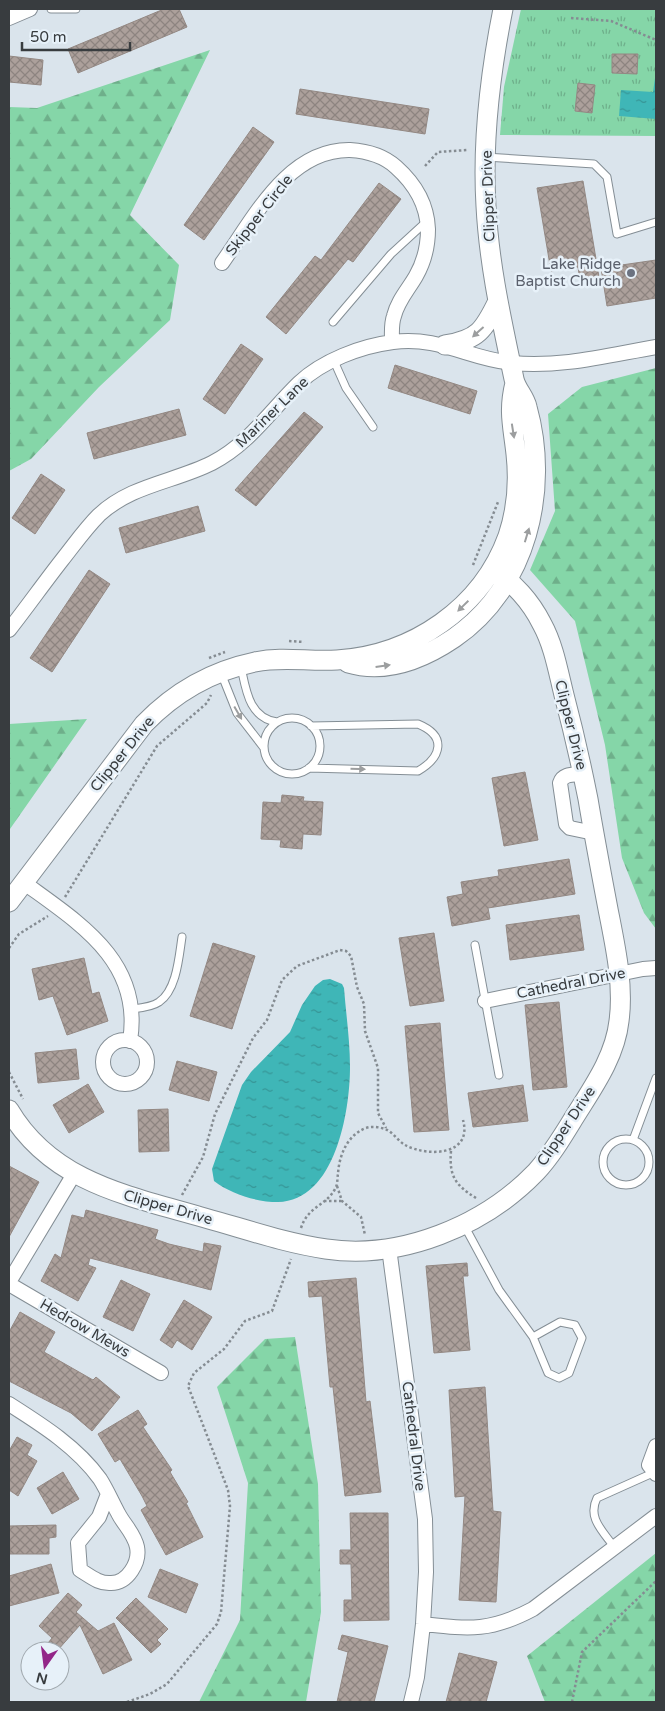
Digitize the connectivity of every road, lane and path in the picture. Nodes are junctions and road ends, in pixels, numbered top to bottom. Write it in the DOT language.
graph roads {
  1 [pos="30,9"];
  2 [pos="51,9"];
  3 [pos="76,9"];
  4 [pos="504,9"];
  5 [pos="9,18"];
  6 [pos="571,18"];
  7 [pos="656,40"];
  8 [pos="467,150"];
  9 [pos="485,157"];
  10 [pos="425,166"];
  11 [pos="427,221"];
  12 [pos="656,222"];
  13 [pos="222,263"];
  14 [pos="498,301"];
  15 [pos="333,322"];
  16 [pos="392,342"];
  17 [pos="445,345"];
  18 [pos="656,347"];
  19 [pos="334,361"];
  20 [pos="511,363"];
  21 [pos="373,427"];
  22 [pos="499,500"];
  23 [pos="472,566"];
  24 [pos="500,574"];
  25 [pos="9,630"];
  26 [pos="285,642"];
  27 [pos="312,642"];
  28 [pos="229,651"];
  29 [pos="205,660"];
  30 [pos="240,666"];
  31 [pos="221,673"];
  32 [pos="212,690"];
  33 [pos="277,722"];
  34 [pos="311,726"];
  35 [pos="264,748"];
  36 [pos="309,768"];
  37 [pos="583,774"];
  38 [pos="594,833"];
  39 [pos="23,882"];
  40 [pos="9,902"];
  41 [pos="56,906"];
  42 [pos="182,937"];
  43 [pos="475,945"];
  44 [pos="9,948"];
  45 [pos="656,968"];
  46 [pos="619,974"];
  47 [pos="485,1001"];
  48 [pos="132,1009"];
  49 [pos="130,1041"];
  50 [pos="9,1072"];
  51 [pos="499,1075"];
  52 [pos="656,1078"];
  53 [pos="16,1105"];
  54 [pos="463,1120"];
  55 [pos="387,1130"];
  56 [pos="633,1140"];
  57 [pos="451,1151"];
  58 [pos="74,1174"];
  59 [pos="337,1186"];
  60 [pos="181,1197"];
  61 [pos="324,1201"];
  62 [pos="342,1201"];
  63 [pos="484,1214"];
  64 [pos="464,1224"];
  65 [pos="295,1243"];
  66 [pos="389,1248"];
  67 [pos="368,1250"];
  68 [pos="9,1283"];
  69 [pos="533,1338"];
  70 [pos="161,1373"];
  71 [pos="9,1404"];
  72 [pos="656,1446"];
  73 [pos="656,1473"];
  74 [pos="108,1494"];
  75 [pos="656,1516"];
  76 [pos="614,1547"];
  77 [pos="656,1581"];
  78 [pos="423,1624"];
  79 [pos="127,1702"];
  80 [pos="411,1702"];
  81 [pos="572,1702"];
  1 -- 5 [label="street"];
  2 -- 3 [label="lane"];
  4 -- 9 [label="street, Clipper Drive"];
  6 -- 7 [label="path"];
  8 -- 10 [label="path"];
  9 -- 12 [label="lane"];
  9 -- 14 [label="street, Clipper Drive"];
  11 -- 13 [label="street, Skipper Circle"];
  11 -- 15 [label="lane"];
  11 -- 16 [label="street, Skipper Circle"];
  14 -- 17 [label="street, one-way"];
  14 -- 20 [label="street, Clipper Drive"];
  16 -- 17 [label="street, Mariner Lane"];
  16 -- 19 [label="street, Mariner Lane"];
  17 -- 20 [label="street, Mariner Lane"];
  18 -- 20 [label="street, Mariner Lane"];
  19 -- 21 [label="lane"];
  19 -- 25 [label="street, Mariner Lane"];
  20 -- 24 [label="street, Clipper Drive"];
  22 -- 23 [label="path"];
  24 -- 30 [label="street, Clipper Drive"];
  24 -- 37 [label="street, Clipper Drive"];
  26 -- 27 [label="path"];
  28 -- 29 [label="path"];
  30 -- 31 [label="street, Clipper Drive"];
  30 -- 33 [label="lane"];
  31 -- 35 [label="lane, one-way"];
  31 -- 39 [label="street, Clipper Drive"];
  32 -- 41 [label="path"];
  33 -- 34 [label="lane"];
  33 -- 35 [label="lane"];
  34 -- 36 [label="lane"];
  36 -- 34 [label="lane, one-way"];
  35 -- 36 [label="lane"];
  37 -- 38 [label="street, Clipper Drive"];
  37 -- 38 [label="street"];
  38 -- 46 [label="street, Clipper Drive"];
  39 -- 40 [label="street, Clipper Drive"];
  39 -- 41 [label="street"];
  41 -- 44 [label="path"];
  41 -- 48 [label="street"];
  42 -- 48 [label="lane"];
  43 -- 47 [label="lane"];
  45 -- 46 [label="street, Cathedral Drive"];
  46 -- 47 [label="street, Cathedral Drive"];
  46 -- 63 [label="street, Clipper Drive"];
  47 -- 51 [label="lane"];
  48 -- 49 [label="street"];
  50 -- 53 [label="path"];
  52 -- 56 [label="lane"];
  53 -- 58 [label="street, Clipper Drive"];
  54 -- 57 [label="path"];
  55 -- 57 [label="path"];
  55 -- 59 [label="path"];
  55 -- 60 [label="path"];
  56 -- 56 [label="lane"];
  57 -- 63 [label="path"];
  58 -- 65 [label="street, Clipper Drive"];
  58 -- 68 [label="street"];
  59 -- 61 [label="path"];
  59 -- 62 [label="path"];
  61 -- 62 [label="path"];
  61 -- 65 [label="path"];
  62 -- 67 [label="path"];
  63 -- 64 [label="street, Clipper Drive"];
  64 -- 66 [label="street, Clipper Drive"];
  64 -- 69 [label="lane"];
  65 -- 67 [label="street, Clipper Drive"];
  65 -- 79 [label="path"];
  66 -- 67 [label="street, Clipper Drive"];
  66 -- 78 [label="street, Cathedral Drive"];
  68 -- 70 [label="street, Hedrow Mews"];
  69 -- 69 [label="lane"];
  71 -- 74 [label="street"];
  72 -- 73 [label="street"];
  73 -- 76 [label="lane"];
  74 -- 74 [label="street"];
  75 -- 76 [label="street"];
  76 -- 78 [label="street"];
  77 -- 81 [label="path"];
  78 -- 80 [label="street, Cathedral Drive"];
}
